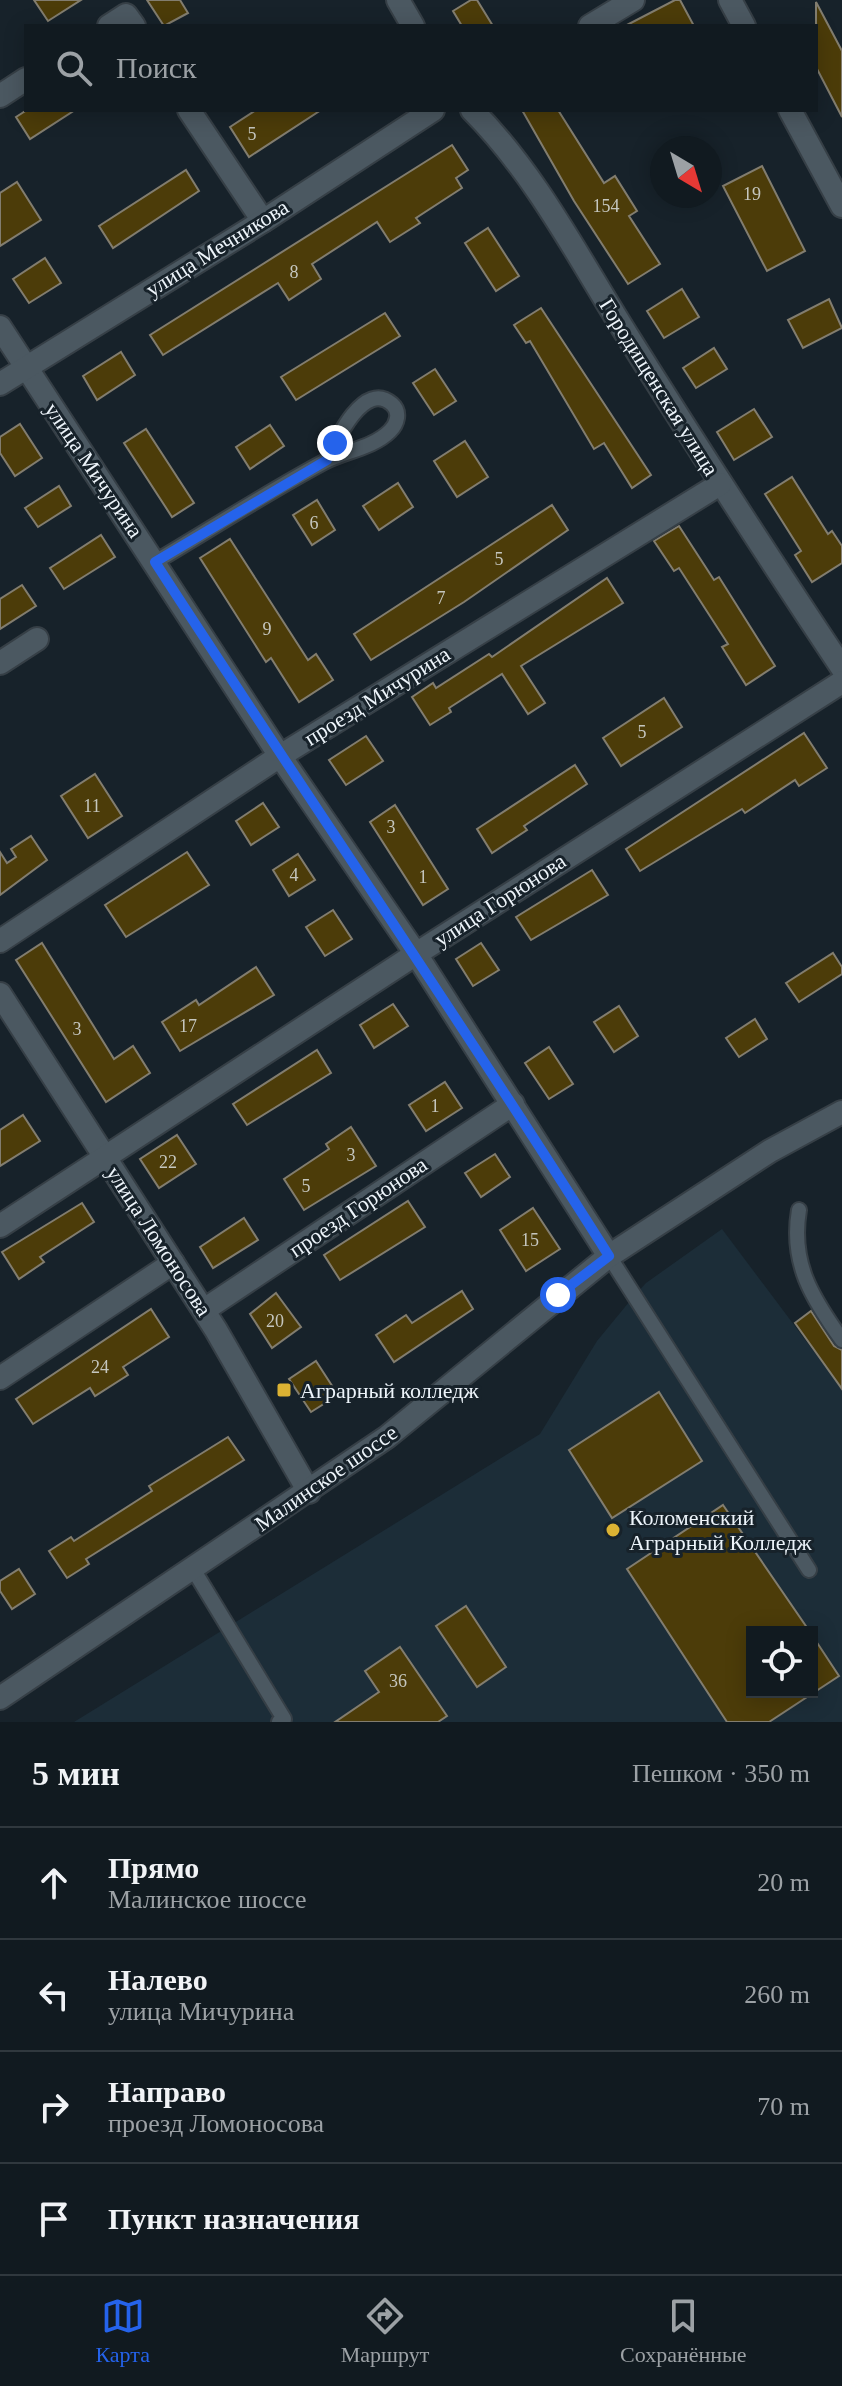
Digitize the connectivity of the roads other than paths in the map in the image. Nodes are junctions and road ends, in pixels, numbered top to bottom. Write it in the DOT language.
graph roads {
  1 [pos="398,0"];
  2 [pos="633,0"];
  3 [pos="730,0"];
  4 [pos="112,24"];
  5 [pos="133,24"];
  6 [pos="412,24"];
  7 [pos="593,24"];
  8 [pos="743,24"];
  9 [pos="24,80"];
  10 [pos="0,96"];
  11 [pos="190,112"];
  12 [pos="430,112"];
  13 [pos="474,112"];
  14 [pos="791,112"];
  15 [pos="842,206"];
  16 [pos="263,221"];
  17 [pos="0,327"];
  18 [pos="25,366"];
  19 [pos="0,384"];
  20 [pos="327,460"];
  21 [pos="720,484"];
  22 [pos="155,562"];
  23 [pos="37,639"];
  24 [pos="0,663"];
  25 [pos="842,668"];
  26 [pos="842,682"];
  27 [pos="280,756"];
  28 [pos="0,941"];
  29 [pos="416,954"];
  30 [pos="0,994"];
  31 [pos="513,1104"];
  32 [pos="842,1112"];
  33 [pos="105,1157"];
  34 [pos="799,1210"];
  35 [pos="0,1226"];
  36 [pos="609,1256"];
  37 [pos="173,1263"];
  38 [pos="204,1310"];
  39 [pos="842,1340"];
  40 [pos="0,1378"];
  41 [pos="309,1492"];
  42 [pos="193,1569"];
  43 [pos="809,1570"];
  44 [pos="0,1698"];
  45 [pos="279,1722"];
  1 -- 6 [label="street"];
  2 -- 7 [label="street"];
  3 -- 8 [label="street"];
  4 -- 5 [label="street"];
  9 -- 10 [label="street"];
  11 -- 16 [label="street"];
  12 -- 16 [label="street, улица Мечникова"];
  13 -- 21 [label="street, Городищенская улица"];
  14 -- 15 [label="street"];
  16 -- 18 [label="street, улица Мечникова"];
  17 -- 18 [label="street, улица Мичурина"];
  18 -- 19 [label="street, улица Мечникова"];
  18 -- 22 [label="street, улица Мичурина"];
  20 -- 20 [label="lane"];
  20 -- 22 [label="lane"];
  21 -- 25 [label="street, Городищенская улица"];
  21 -- 27 [label="street, проезд Мичурина"];
  22 -- 27 [label="street, улица Мичурина"];
  23 -- 24 [label="street"];
  26 -- 29 [label="street, улица Горюнова"];
  27 -- 28 [label="street, проезд Мичурина"];
  27 -- 29 [label="street, улица Мичурина"];
  29 -- 31 [label="street, улица Мичурина"];
  29 -- 33 [label="street, улица Горюнова"];
  30 -- 33 [label="street, улица Ломоносова"];
  31 -- 36 [label="street, улица Мичурина"];
  31 -- 38 [label="street, проезд Горюнова"];
  32 -- 36 [label="street, Малинское шоссе"];
  33 -- 35 [label="street, улица Горюнова"];
  33 -- 37 [label="street, улица Ломоносова"];
  34 -- 39 [label="lane"];
  36 -- 41 [label="street, Малинское шоссе"];
  36 -- 43 [label="lane"];
  37 -- 38 [label="street, улица Ломоносова"];
  37 -- 40 [label="street"];
  38 -- 41 [label="street, улица Ломоносова"];
  41 -- 42 [label="street, Малинское шоссе"];
  42 -- 44 [label="street, Малинское шоссе"];
  42 -- 45 [label="lane"];
}
